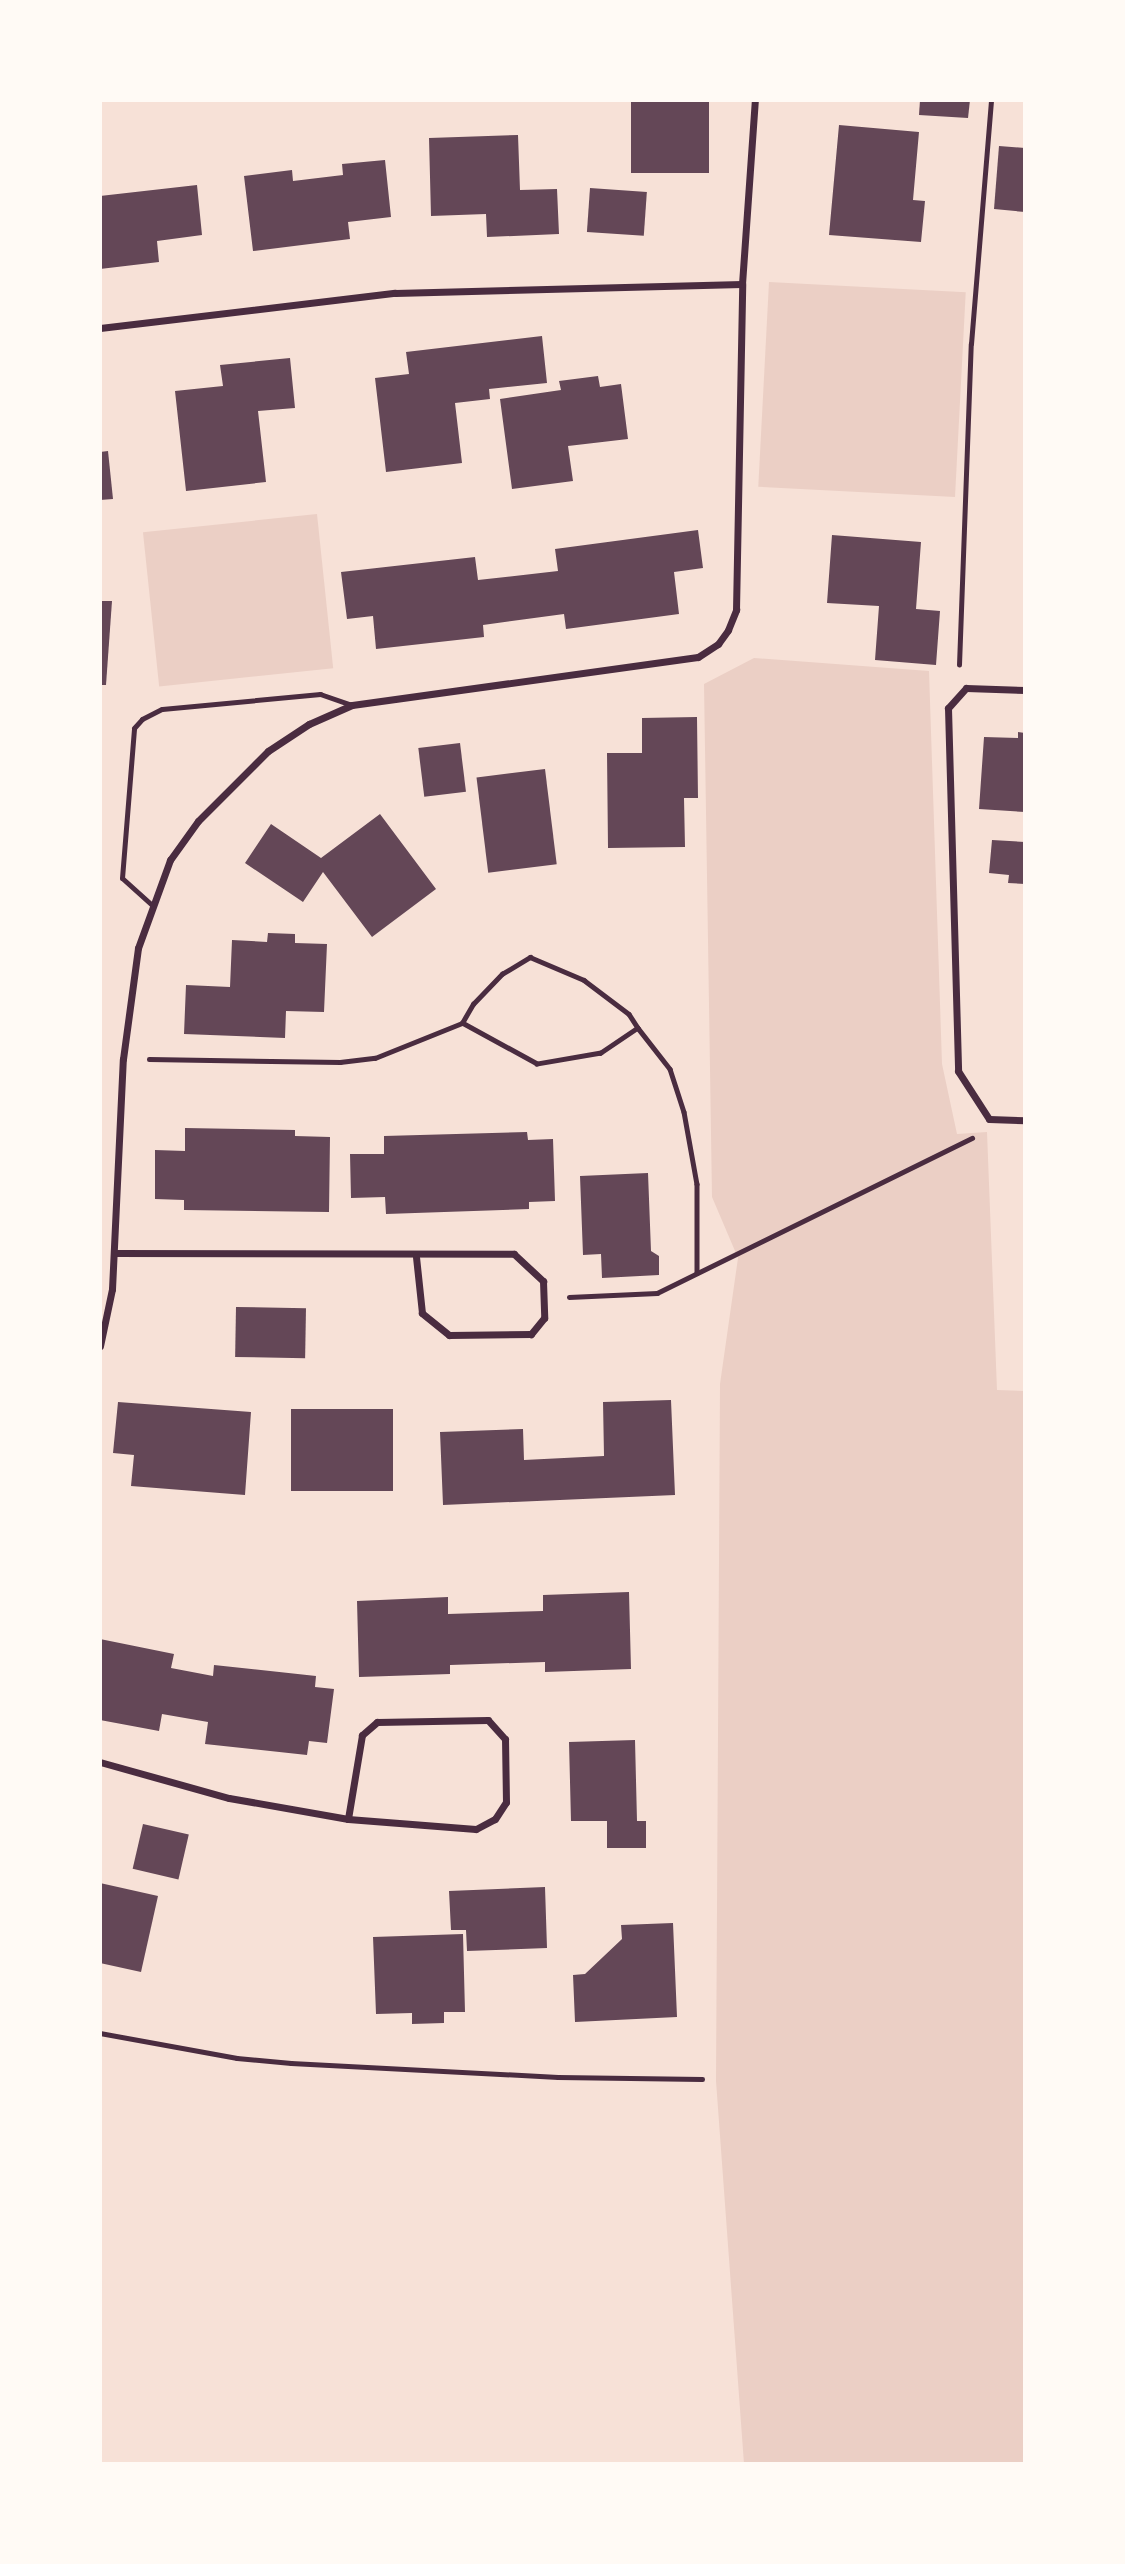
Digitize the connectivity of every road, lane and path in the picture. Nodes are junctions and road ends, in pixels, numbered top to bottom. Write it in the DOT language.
graph roads {
  1 [pos="755,100"];
  2 [pos="991,100"];
  3 [pos="742,284"];
  4 [pos="100,328"];
  5 [pos="1025,690"];
  6 [pos="957,694"];
  7 [pos="352,705"];
  8 [pos="152,905"];
  9 [pos="462,1023"];
  10 [pos="638,1028"];
  11 [pos="123,1059"];
  12 [pos="989,1119"];
  13 [pos="1025,1120"];
  14 [pos="114,1253"];
  15 [pos="416,1257"];
  16 [pos="697,1273"];
  17 [pos="545,1298"];
  18 [pos="100,1346"];
  19 [pos="100,1762"];
  20 [pos="348,1819"];
  21 [pos="100,2034"];
  22 [pos="702,2080"];
  1 -- 3 [label="street"];
  2 -- 6 [label="path"];
  3 -- 4 [label="street"];
  3 -- 7 [label="street"];
  5 -- 6 [label="street"];
  6 -- 12 [label="street"];
  7 -- 8 [label="street"];
  7 -- 8 [label="lane"];
  8 -- 11 [label="street"];
  9 -- 10 [label="path"];
  9 -- 10 [label="path"];
  9 -- 11 [label="path"];
  10 -- 16 [label="path"];
  11 -- 14 [label="street"];
  12 -- 13 [label="street"];
  12 -- 16 [label="path"];
  14 -- 15 [label="street"];
  14 -- 18 [label="street"];
  15 -- 17 [label="street"];
  15 -- 17 [label="street"];
  16 -- 17 [label="path"];
  19 -- 20 [label="street"];
  20 -- 20 [label="street"];
  21 -- 22 [label="path"];
}
